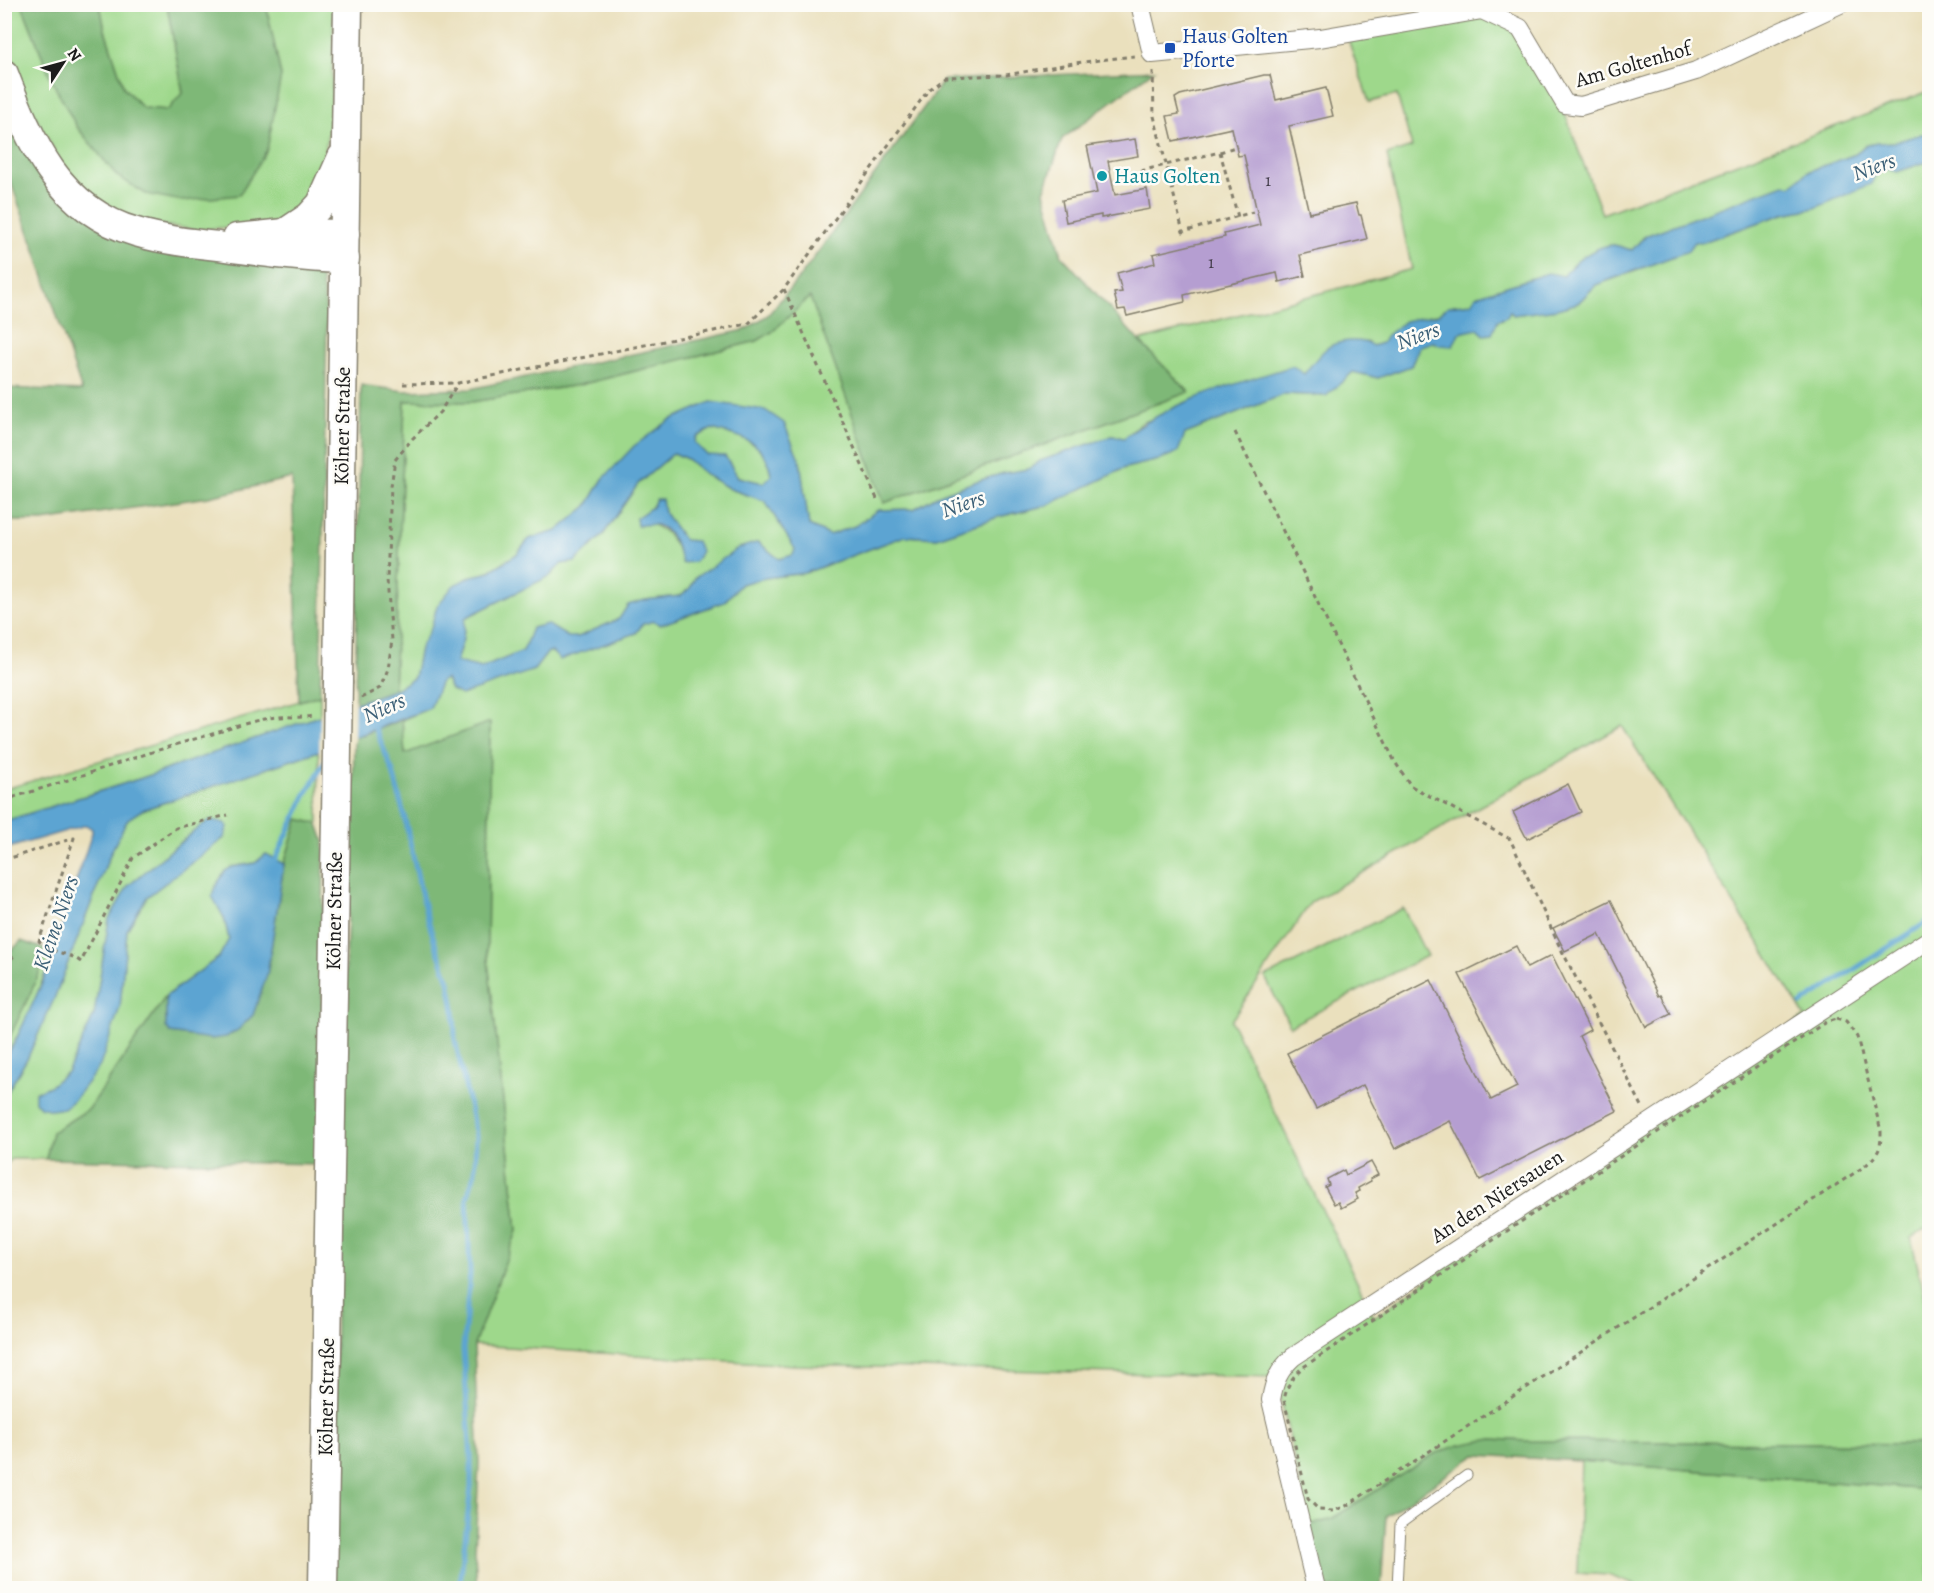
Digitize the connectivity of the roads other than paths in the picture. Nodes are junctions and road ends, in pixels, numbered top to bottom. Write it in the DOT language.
graph roads {
  1 [pos="348,4"];
  2 [pos="1140,4"];
  3 [pos="1840,4"];
  4 [pos="4,74"];
  5 [pos="346,147"];
  6 [pos="285,233"];
  7 [pos="187,242"];
  8 [pos="345,247"];
  9 [pos="1929,939"];
  10 [pos="1467,1475"];
  11 [pos="323,1588"];
  12 [pos="1316,1588"];
  13 [pos="1397,1588"];
  1 -- 5 [label="main road, Kölner Straße"];
  2 -- 3 [label="street, Am Goltenhof"];
  4 -- 7 [label="main road"];
  5 -- 6 [label="main road"];
  5 -- 8 [label="main road, Kölner Straße"];
  6 -- 7 [label="main road"];
  6 -- 8 [label="main road"];
  7 -- 8 [label="main road"];
  8 -- 11 [label="main road, Kölner Straße, bridge"];
  9 -- 12 [label="street, An den Niersauen"];
  10 -- 13 [label="lane"];
}
